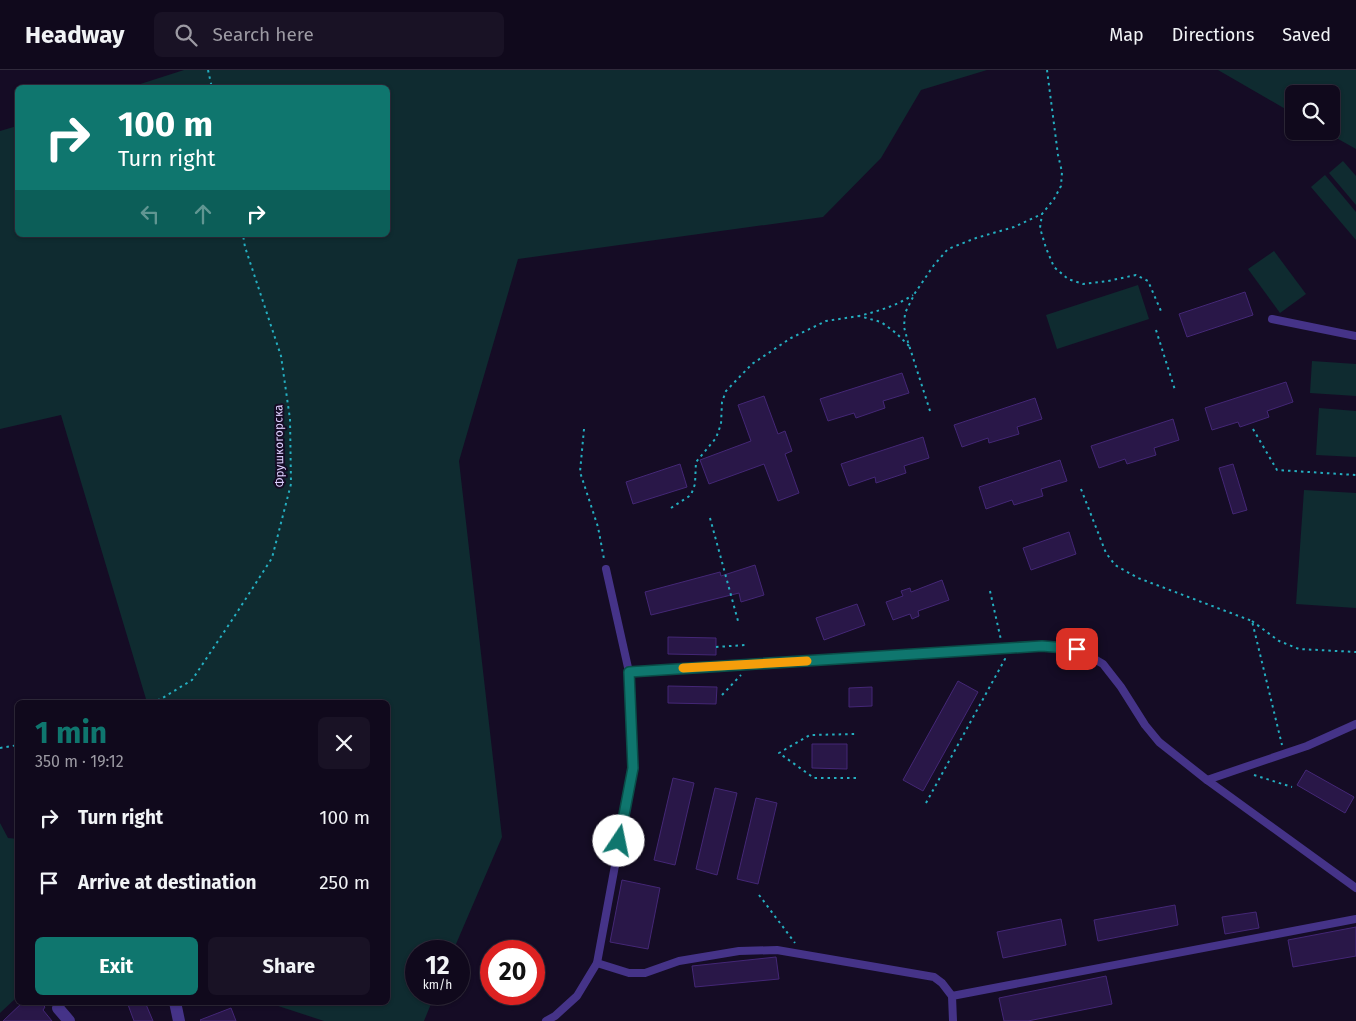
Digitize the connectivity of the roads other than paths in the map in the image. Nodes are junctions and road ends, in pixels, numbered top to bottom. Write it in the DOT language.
graph roads {
  1 [pos="1272,319"];
  2 [pos="1356,336"];
  3 [pos="606,569"];
  4 [pos="629,672"];
  5 [pos="1356,724"];
  6 [pos="1207,780"];
  7 [pos="1356,888"];
  8 [pos="1356,919"];
  9 [pos="597,963"];
  10 [pos="952,996"];
  11 [pos="175,1005"];
  12 [pos="58,1008"];
  13 [pos="69,1021"];
  14 [pos="178,1021"];
  15 [pos="546,1021"];
  16 [pos="952,1021"];
  1 -- 2 [label="lane"];
  3 -- 4 [label="lane"];
  4 -- 6 [label="lane"];
  4 -- 9 [label="lane"];
  5 -- 6 [label="lane"];
  6 -- 7 [label="lane"];
  8 -- 10 [label="lane"];
  9 -- 10 [label="lane"];
  9 -- 15 [label="lane"];
  10 -- 16 [label="lane"];
  11 -- 14 [label="street"];
  12 -- 13 [label="street"];
}
